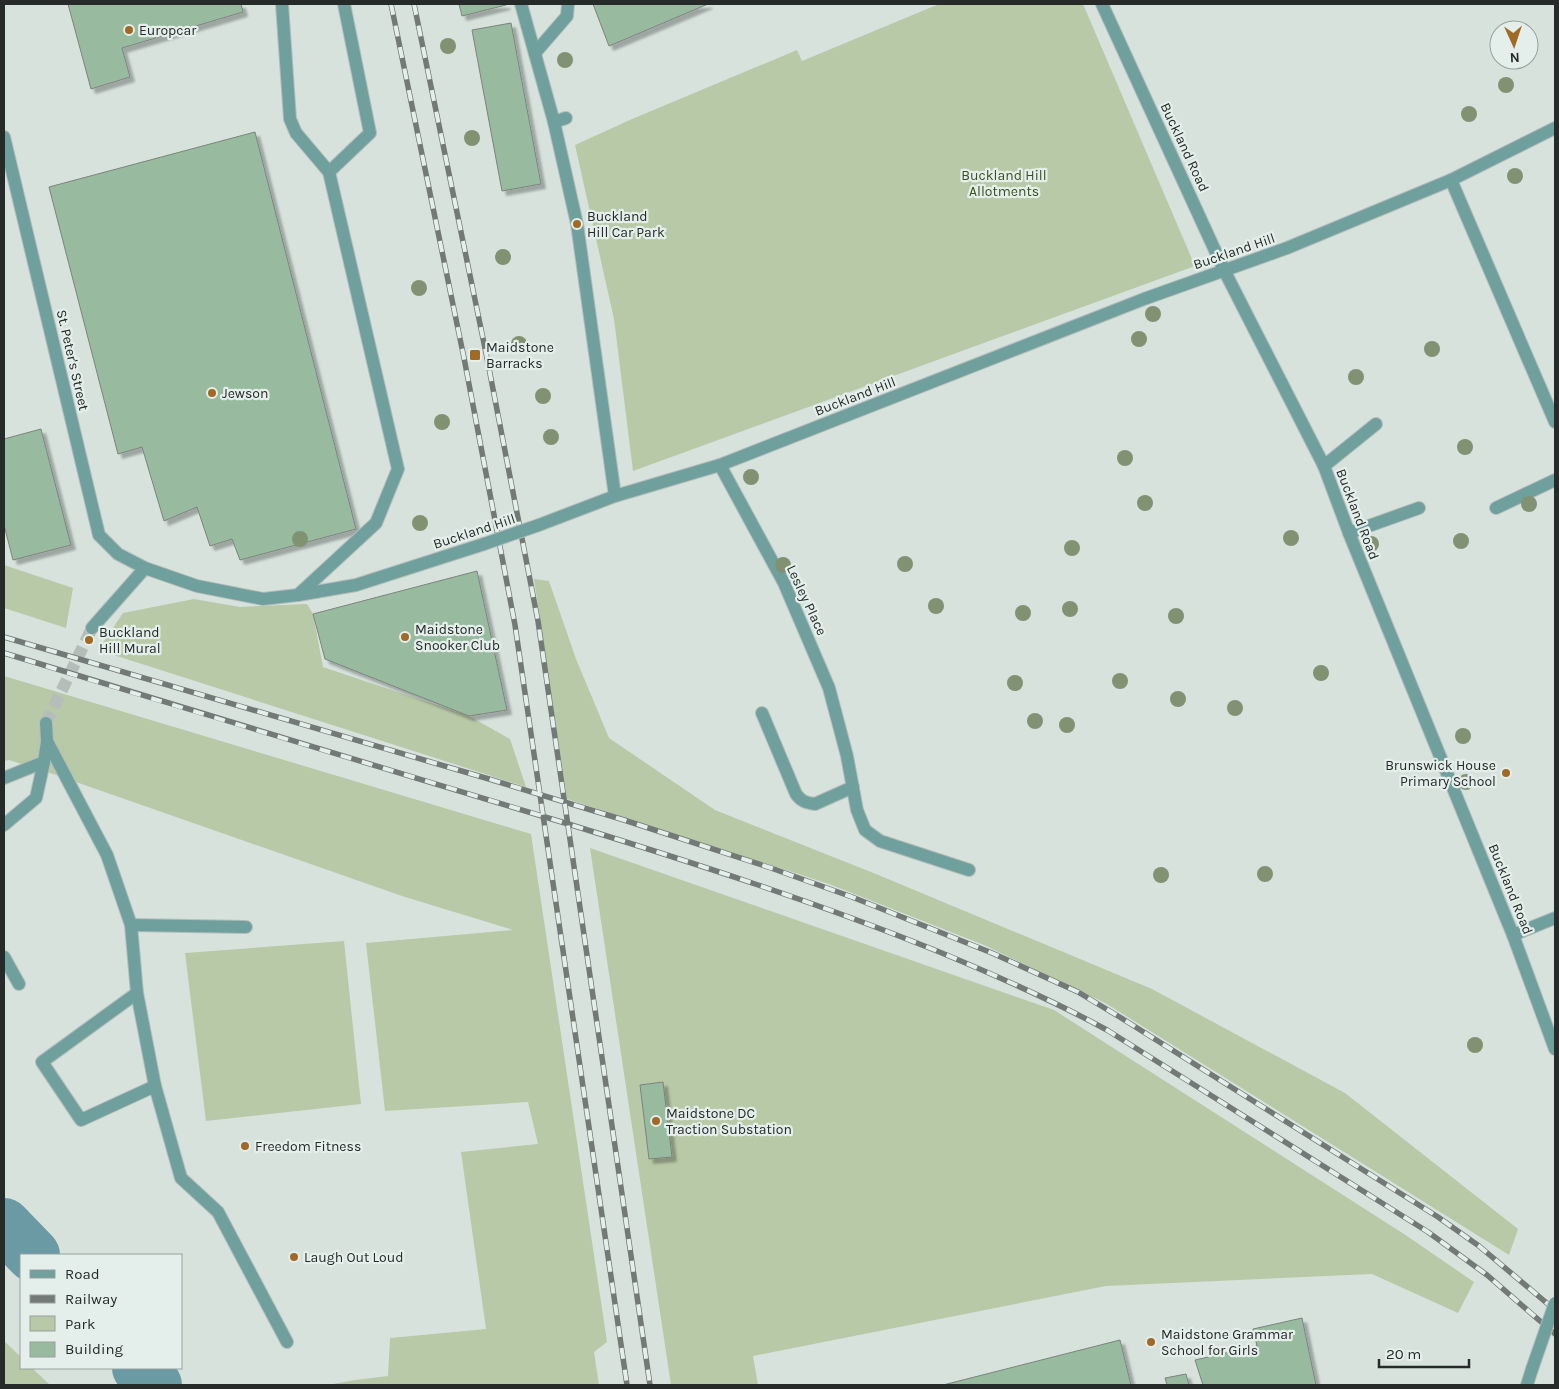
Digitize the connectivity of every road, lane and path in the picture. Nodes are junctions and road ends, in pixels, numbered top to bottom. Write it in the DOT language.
graph roads {
  1 [pos="282,4"];
  2 [pos="344,4"];
  3 [pos="521,4"];
  4 [pos="568,4"];
  5 [pos="1102,4"];
  6 [pos="535,53"];
  7 [pos="1555,128"];
  8 [pos="4,137"];
  9 [pos="329,172"];
  10 [pos="1451,180"];
  11 [pos="1224,270"];
  12 [pos="1555,422"];
  13 [pos="1376,424"];
  14 [pos="720,466"];
  15 [pos="1324,466"];
  16 [pos="1555,480"];
  17 [pos="615,496"];
  18 [pos="1420,508"];
  19 [pos="1496,508"];
  20 [pos="1349,533"];
  21 [pos="145,568"];
  22 [pos="298,595"];
  23 [pos="92,628"];
  24 [pos="762,713"];
  25 [pos="46,723"];
  26 [pos="47,741"];
  27 [pos="44,762"];
  28 [pos="4,778"];
  29 [pos="853,786"];
  30 [pos="4,825"];
  31 [pos="969,870"];
  32 [pos="1555,918"];
  33 [pos="131,925"];
  34 [pos="246,927"];
  35 [pos="1514,935"];
  36 [pos="4,958"];
  37 [pos="19,984"];
  38 [pos="137,993"];
  39 [pos="1555,1048"];
  40 [pos="156,1086"];
  41 [pos="1555,1303"];
  42 [pos="287,1342"];
  43 [pos="1527,1385"];
  1 -- 9 [label="street"];
  2 -- 9 [label="street"];
  3 -- 6 [label="street"];
  4 -- 6 [label="street"];
  5 -- 11 [label="street, Buckland Road"];
  6 -- 17 [label="street"];
  7 -- 10 [label="street, Buckland Hill"];
  8 -- 21 [label="street, St. Peter's Street"];
  9 -- 22 [label="street"];
  10 -- 11 [label="street, Buckland Hill"];
  10 -- 12 [label="street"];
  11 -- 14 [label="street, Buckland Hill"];
  11 -- 15 [label="street, Buckland Road"];
  13 -- 15 [label="street"];
  14 -- 17 [label="street, Buckland Hill"];
  14 -- 29 [label="street, Lesley Place"];
  15 -- 20 [label="street, Buckland Road"];
  16 -- 19 [label="street"];
  17 -- 22 [label="street, Buckland Hill, bridge"];
  18 -- 20 [label="street"];
  20 -- 35 [label="street, Buckland Road"];
  21 -- 22 [label="street, Buckland Hill"];
  21 -- 23 [label="street"];
  24 -- 29 [label="street"];
  25 -- 26 [label="street"];
  26 -- 27 [label="street"];
  26 -- 33 [label="street"];
  27 -- 28 [label="street"];
  27 -- 30 [label="street"];
  29 -- 31 [label="street, Lesley Place"];
  32 -- 35 [label="street"];
  33 -- 34 [label="street"];
  33 -- 38 [label="street"];
  35 -- 39 [label="street, Buckland Road"];
  36 -- 37 [label="street"];
  38 -- 40 [label="street"];
  38 -- 40 [label="street"];
  40 -- 42 [label="street"];
  41 -- 43 [label="street, bridge"];
}
